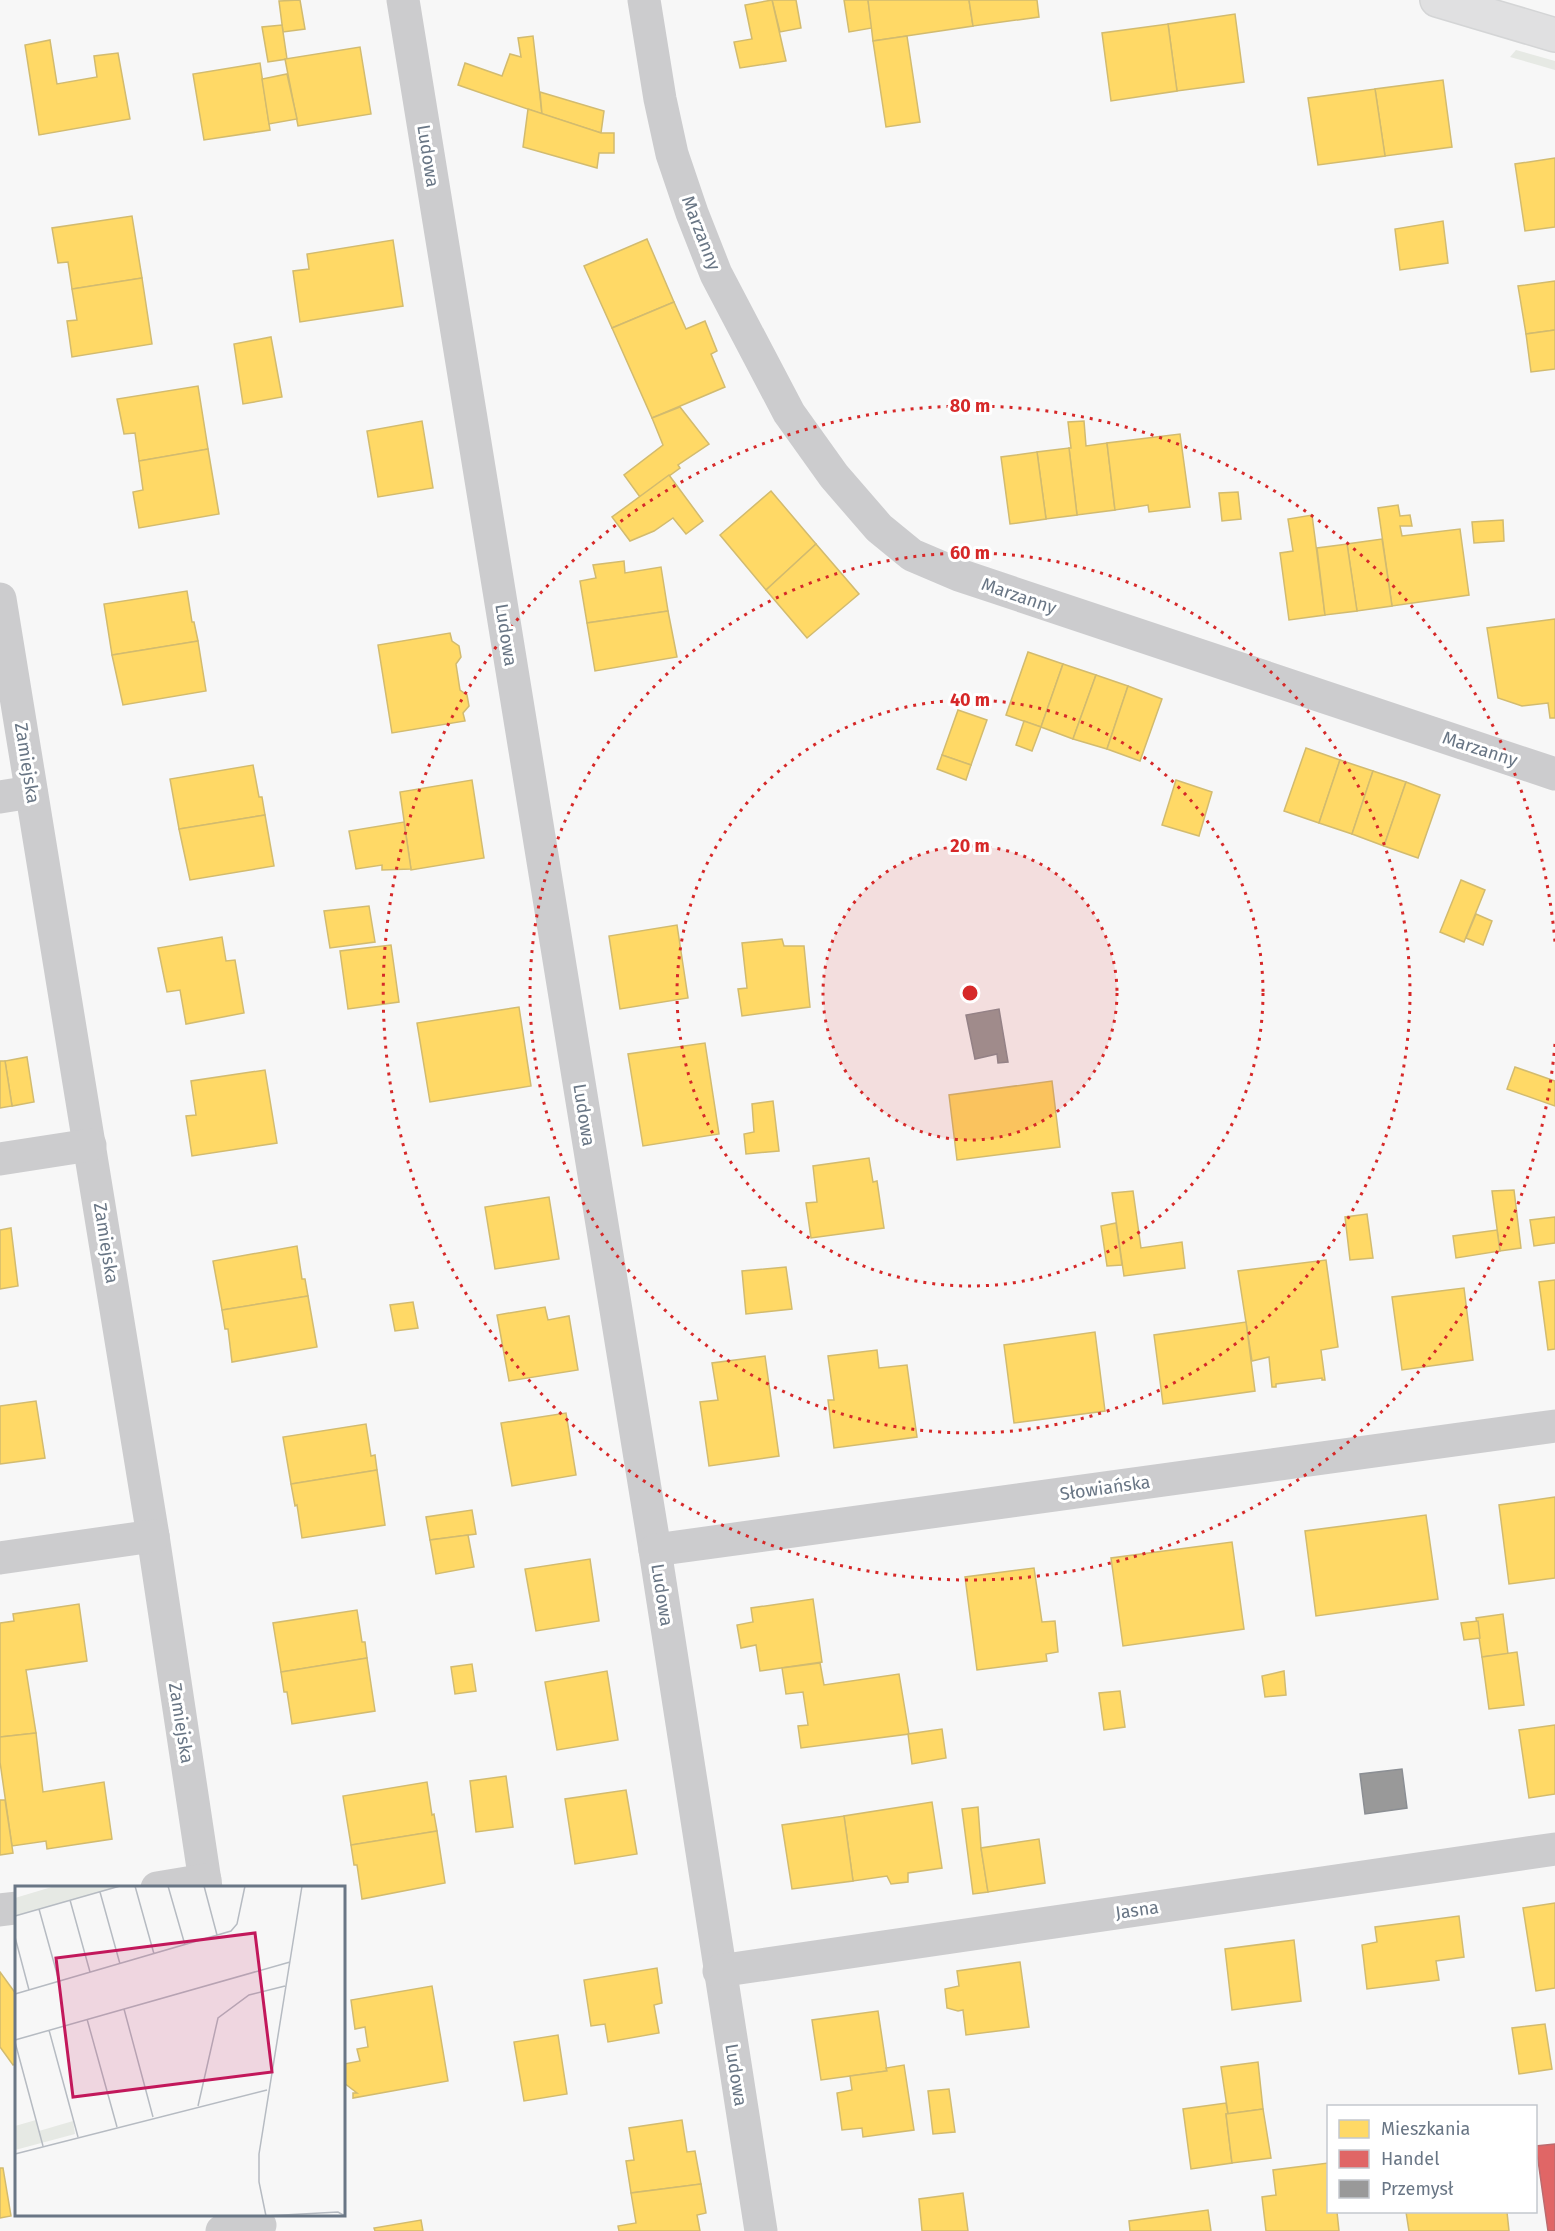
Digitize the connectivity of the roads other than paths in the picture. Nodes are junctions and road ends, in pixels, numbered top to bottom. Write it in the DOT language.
graph roads {
  1 [pos="403,0"];
  2 [pos="644,0"];
  3 [pos="1437,0"];
  4 [pos="1555,34"];
  5 [pos="0,599"];
  6 [pos="1555,774"];
  7 [pos="16,795"];
  8 [pos="90,1145"];
  9 [pos="0,1159"];
  10 [pos="1555,1426"];
  11 [pos="153,1536"];
  12 [pos="655,1550"];
  13 [pos="0,1558"];
  14 [pos="1555,1849"];
  15 [pos="206,1884"];
  16 [pos="173,1886"];
  17 [pos="15,1908"];
  18 [pos="0,1910"];
  19 [pos="719,1971"];
  20 [pos="259,2224"];
  21 [pos="222,2231"];
  22 [pos="761,2231"];
  1 -- 12 [label="street, Ludowa"];
  2 -- 6 [label="street, Marzanny"];
  3 -- 4 [label="main road"];
  5 -- 7 [label="street, Zamiejska"];
  7 -- 8 [label="street, Zamiejska"];
  8 -- 9 [label="street"];
  8 -- 11 [label="street, Zamiejska"];
  10 -- 12 [label="street, Słowiańska"];
  11 -- 13 [label="street"];
  11 -- 15 [label="street, Zamiejska"];
  12 -- 19 [label="street, Ludowa"];
  14 -- 19 [label="street, Jasna"];
  15 -- 16 [label="street"];
  17 -- 18 [label="street"];
  19 -- 22 [label="street, Ludowa"];
  20 -- 21 [label="street"];
}
